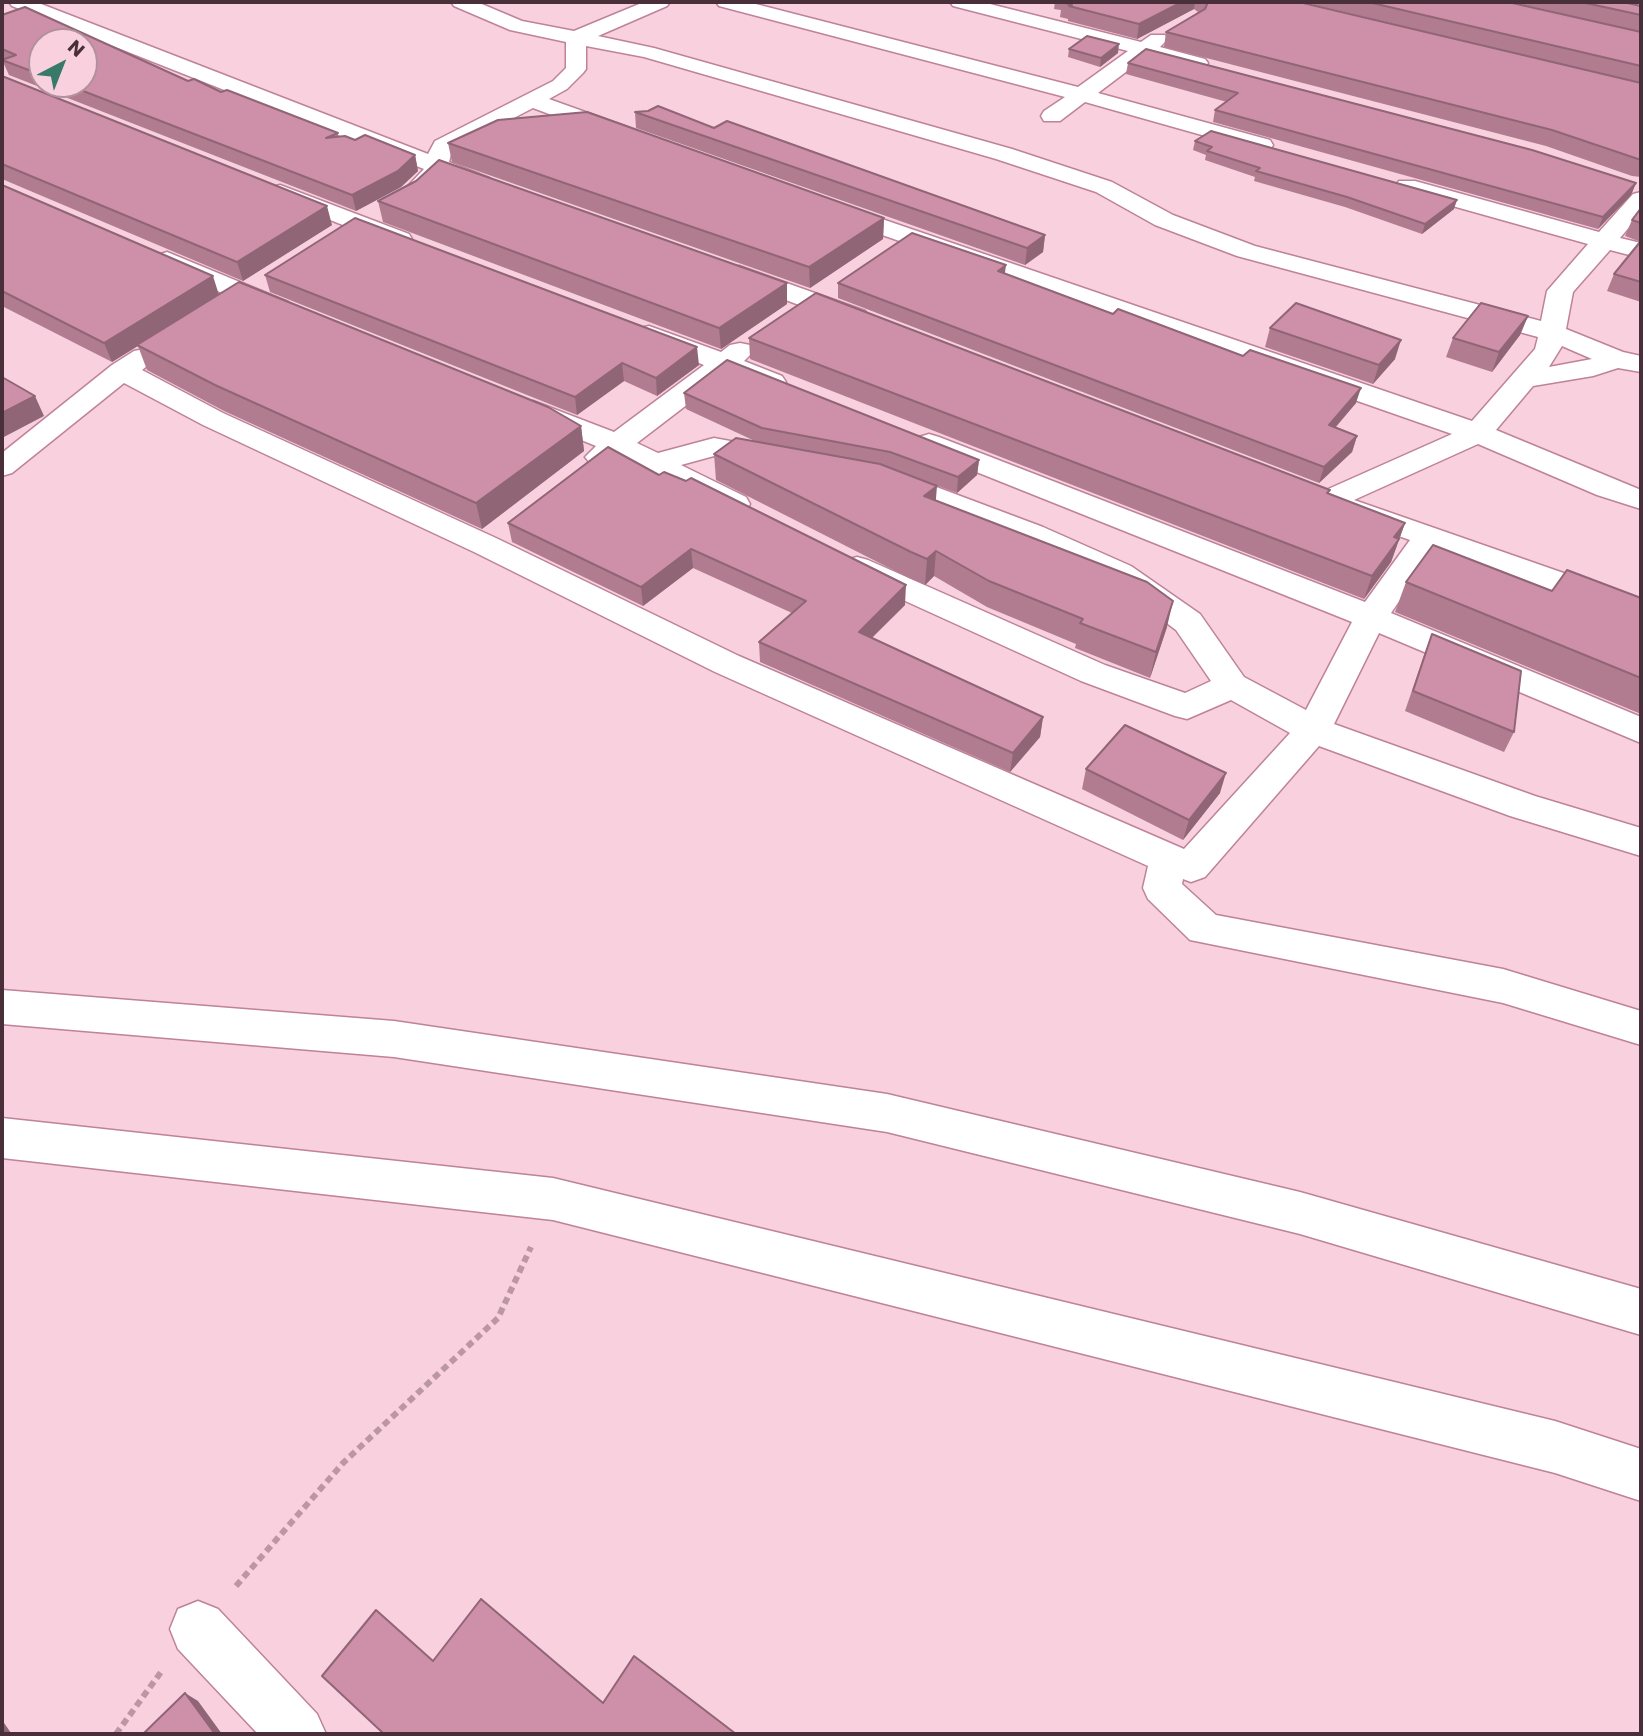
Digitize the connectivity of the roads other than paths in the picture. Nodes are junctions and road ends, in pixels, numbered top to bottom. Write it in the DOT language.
graph roads {
  1 [pos="19,2"];
  2 [pos="461,2"];
  3 [pos="660,2"];
  4 [pos="726,2"];
  5 [pos="960,2"];
  6 [pos="1173,30"];
  7 [pos="576,38"];
  8 [pos="1142,48"];
  9 [pos="1221,69"];
  10 [pos="1083,95"];
  11 [pos="534,101"];
  12 [pos="1052,116"];
  13 [pos="648,143"];
  14 [pos="1283,151"];
  15 [pos="438,168"];
  16 [pos="1390,181"];
  17 [pos="256,182"];
  18 [pos="1637,190"];
  19 [pos="503,191"];
  20 [pos="811,202"];
  21 [pos="346,230"];
  22 [pos="1604,241"];
  23 [pos="420,247"];
  24 [pos="143,249"];
  25 [pos="1641,251"];
  26 [pos="709,264"];
  27 [pos="267,280"];
  28 [pos="823,293"];
  29 [pos="234,301"];
  30 [pos="296,315"];
  31 [pos="790,316"];
  32 [pos="622,324"];
  33 [pos="877,326"];
  34 [pos="1551,332"];
  35 [pos="757,339"];
  36 [pos="167,343"];
  37 [pos="724,362"];
  38 [pos="1628,362"];
  39 [pos="122,371"];
  40 [pos="1525,379"];
  41 [pos="801,393"];
  42 [pos="515,402"];
  43 [pos="1478,433"];
  44 [pos="905,434"];
  45 [pos="617,444"];
  46 [pos="802,462"];
  47 [pos="654,463"];
  48 [pos="2,467"];
  49 [pos="864,474"];
  50 [pos="573,477"];
  51 [pos="1302,489"];
  52 [pos="1328,499"];
  53 [pos="1641,500"];
  54 [pos="763,519"];
  55 [pos="1429,536"];
  56 [pos="836,556"];
  57 [pos="1641,612"];
  58 [pos="1371,617"];
  59 [pos="1232,685"];
  60 [pos="1313,730"];
  61 [pos="1641,731"];
  62 [pos="1641,842"];
  63 [pos="1169,858"];
  64 [pos="2,1007"];
  65 [pos="1641,1028"];
  66 [pos="2,1138"];
  67 [pos="1641,1312"];
  68 [pos="1641,1475"];
  69 [pos="198,1629"];
  70 [pos="297,1734"];
  1 -- 15 [label="main road"];
  2 -- 7 [label="main road"];
  3 -- 7 [label="main road"];
  4 -- 10 [label="main road"];
  5 -- 8 [label="main road"];
  6 -- 8 [label="main road"];
  7 -- 11 [label="main road"];
  7 -- 34 [label="main road"];
  8 -- 9 [label="main road"];
  8 -- 10 [label="main road"];
  10 -- 12 [label="main road"];
  10 -- 14 [label="main road"];
  11 -- 13 [label="main road"];
  11 -- 15 [label="main road"];
  15 -- 19 [label="main road"];
  15 -- 21 [label="main road"];
  16 -- 22 [label="main road"];
  17 -- 21 [label="main road"];
  18 -- 22 [label="main road"];
  20 -- 43 [label="main road"];
  21 -- 23 [label="main road"];
  22 -- 25 [label="main road"];
  22 -- 34 [label="main road"];
  24 -- 29 [label="main road"];
  26 -- 28 [label="main road"];
  27 -- 29 [label="main road"];
  28 -- 31 [label="main road"];
  28 -- 33 [label="main road"];
  29 -- 30 [label="main road"];
  32 -- 37 [label="main road"];
  34 -- 38 [label="main road"];
  34 -- 40 [label="main road"];
  35 -- 37 [label="main road"];
  36 -- 39 [label="main road"];
  37 -- 41 [label="main road"];
  37 -- 45 [label="main road"];
  38 -- 40 [label="main road"];
  39 -- 48 [label="main road"];
  39 -- 63 [label="main road"];
  40 -- 43 [label="main road"];
  42 -- 45 [label="main road"];
  43 -- 52 [label="main road"];
  43 -- 53 [label="main road"];
  44 -- 58 [label="main road"];
  45 -- 47 [label="main road"];
  45 -- 50 [label="main road"];
  46 -- 47 [label="main road"];
  47 -- 54 [label="main road"];
  49 -- 59 [label="main road"];
  51 -- 52 [label="main road"];
  52 -- 55 [label="main road"];
  55 -- 57 [label="main road"];
  55 -- 58 [label="main road"];
  56 -- 59 [label="main road"];
  58 -- 60 [label="main road"];
  58 -- 61 [label="main road"];
  59 -- 60 [label="main road"];
  60 -- 62 [label="main road"];
  60 -- 63 [label="main road"];
  63 -- 65 [label="main road"];
  64 -- 67 [label="main road"];
  66 -- 68 [label="main road"];
  69 -- 70 [label="main road"];
}
